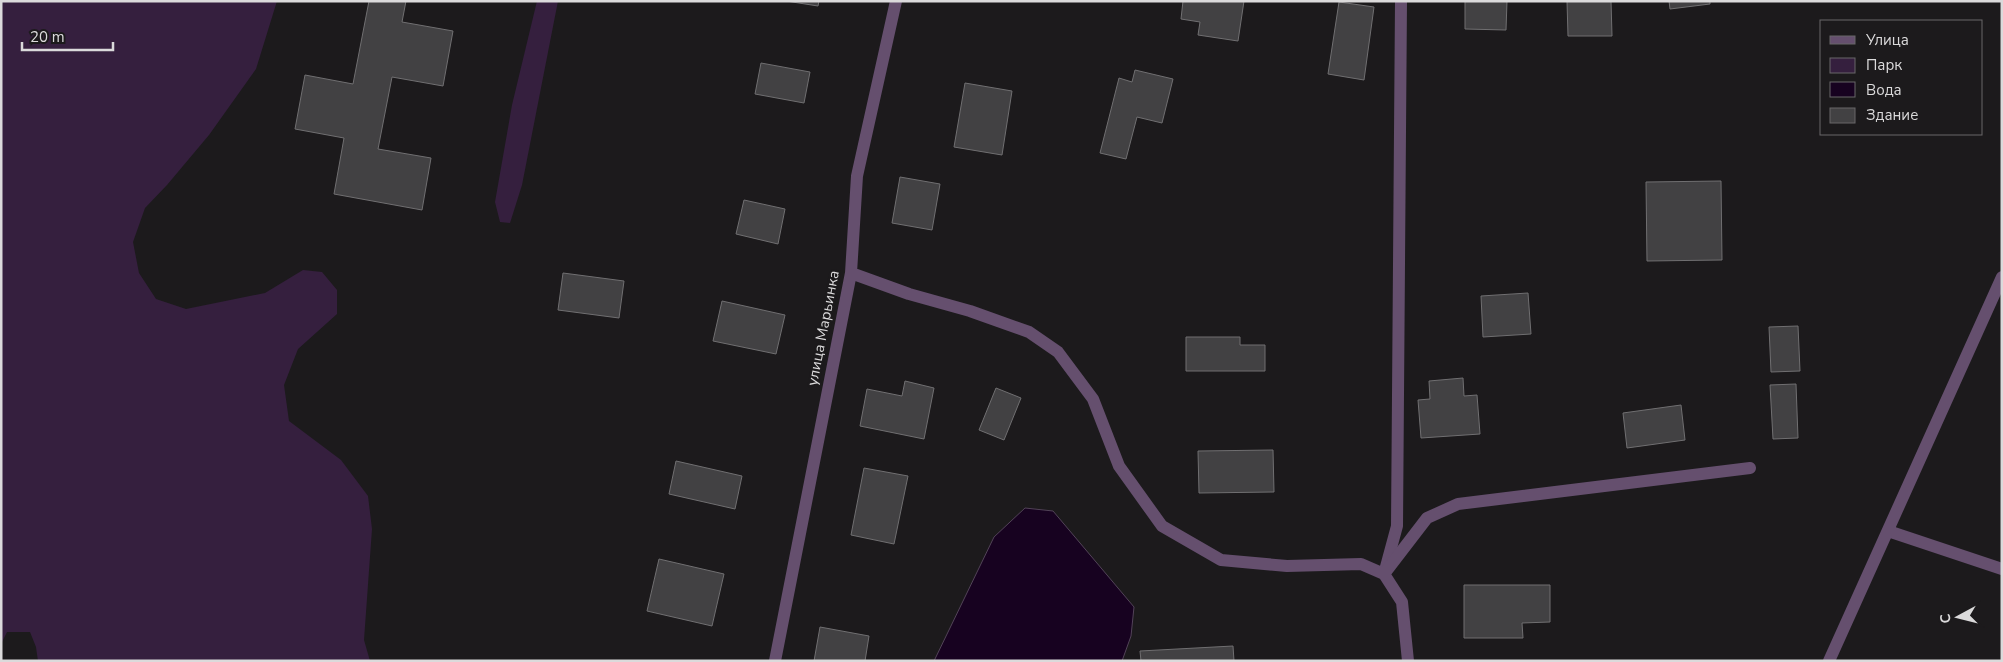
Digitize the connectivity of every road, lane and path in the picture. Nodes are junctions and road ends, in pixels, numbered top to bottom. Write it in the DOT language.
graph roads {
  1 [pos="896,1"];
  2 [pos="1401,1"];
  3 [pos="851,273"];
  4 [pos="2002,277"];
  5 [pos="1750,468"];
  6 [pos="1888,530"];
  7 [pos="2002,569"];
  8 [pos="1384,574"];
  9 [pos="775,661"];
  10 [pos="1408,661"];
  11 [pos="1829,661"];
  1 -- 3 [label="street, улица Марьинка"];
  2 -- 8 [label="street"];
  3 -- 8 [label="street"];
  3 -- 9 [label="street, улица Марьинка"];
  4 -- 6 [label="street"];
  5 -- 8 [label="street"];
  6 -- 7 [label="street"];
  6 -- 11 [label="street"];
  8 -- 10 [label="street"];
}
